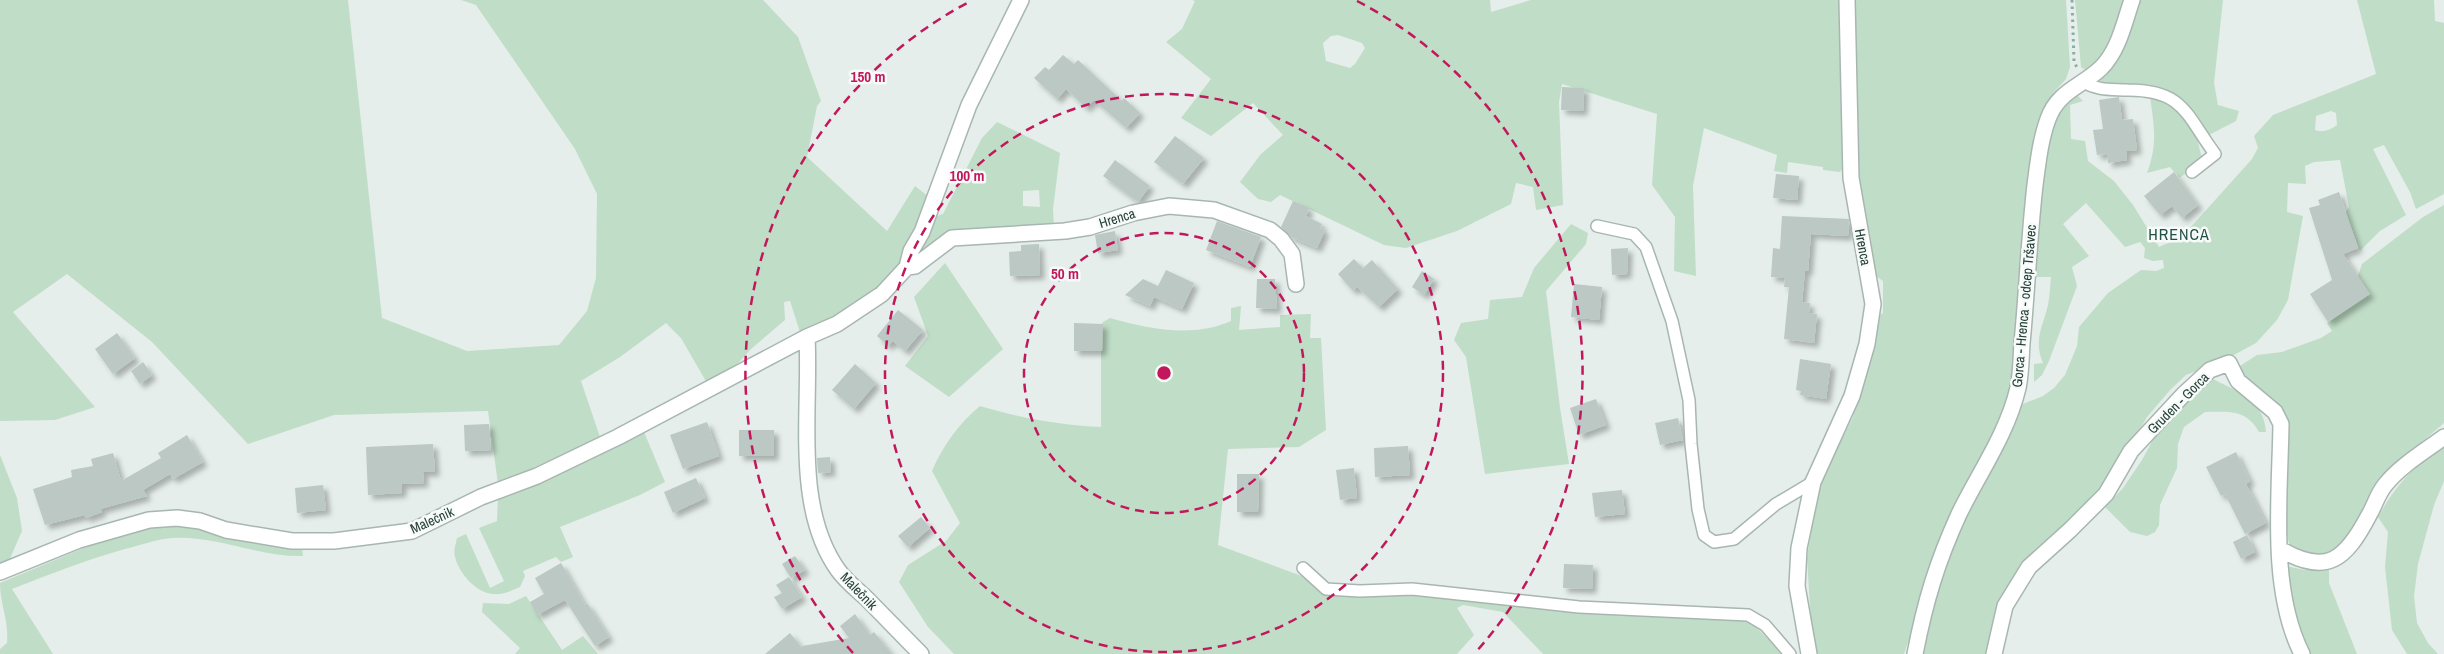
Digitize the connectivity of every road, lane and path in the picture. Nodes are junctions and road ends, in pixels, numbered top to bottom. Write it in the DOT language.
graph roads {
  1 [pos="1021,0"];
  2 [pos="1847,0"];
  3 [pos="2072,0"];
  4 [pos="2132,0"];
  5 [pos="2083,82"];
  6 [pos="2192,172"];
  7 [pos="1597,226"];
  8 [pos="907,267"];
  9 [pos="1296,284"];
  10 [pos="882,294"];
  11 [pos="807,337"];
  12 [pos="2444,437"];
  13 [pos="1813,482"];
  14 [pos="2280,548"];
  15 [pos="1303,568"];
  16 [pos="0,572"];
  17 [pos="921,654"];
  18 [pos="1790,654"];
  19 [pos="1809,654"];
  20 [pos="1915,654"];
  21 [pos="1994,654"];
  22 [pos="2302,654"];
  1 -- 8 [label="street, Hrenca"];
  2 -- 13 [label="street, Hrenca"];
  3 -- 5 [label="path"];
  4 -- 5 [label="street, Gorca - Hrenca - odcep Tršavec"];
  5 -- 6 [label="lane"];
  5 -- 20 [label="street, Gorca - Hrenca - odcep Tršavec"];
  7 -- 13 [label="lane"];
  8 -- 9 [label="street, Hrenca"];
  8 -- 10 [label="street, Hrenca"];
  10 -- 11 [label="street, Malečnik"];
  11 -- 16 [label="street, Malečnik"];
  11 -- 17 [label="street, Malečnik"];
  12 -- 14 [label="street"];
  13 -- 19 [label="street, Hrenca"];
  14 -- 21 [label="street, Gruden - Gorca"];
  14 -- 22 [label="street"];
  15 -- 18 [label="lane"];
}
